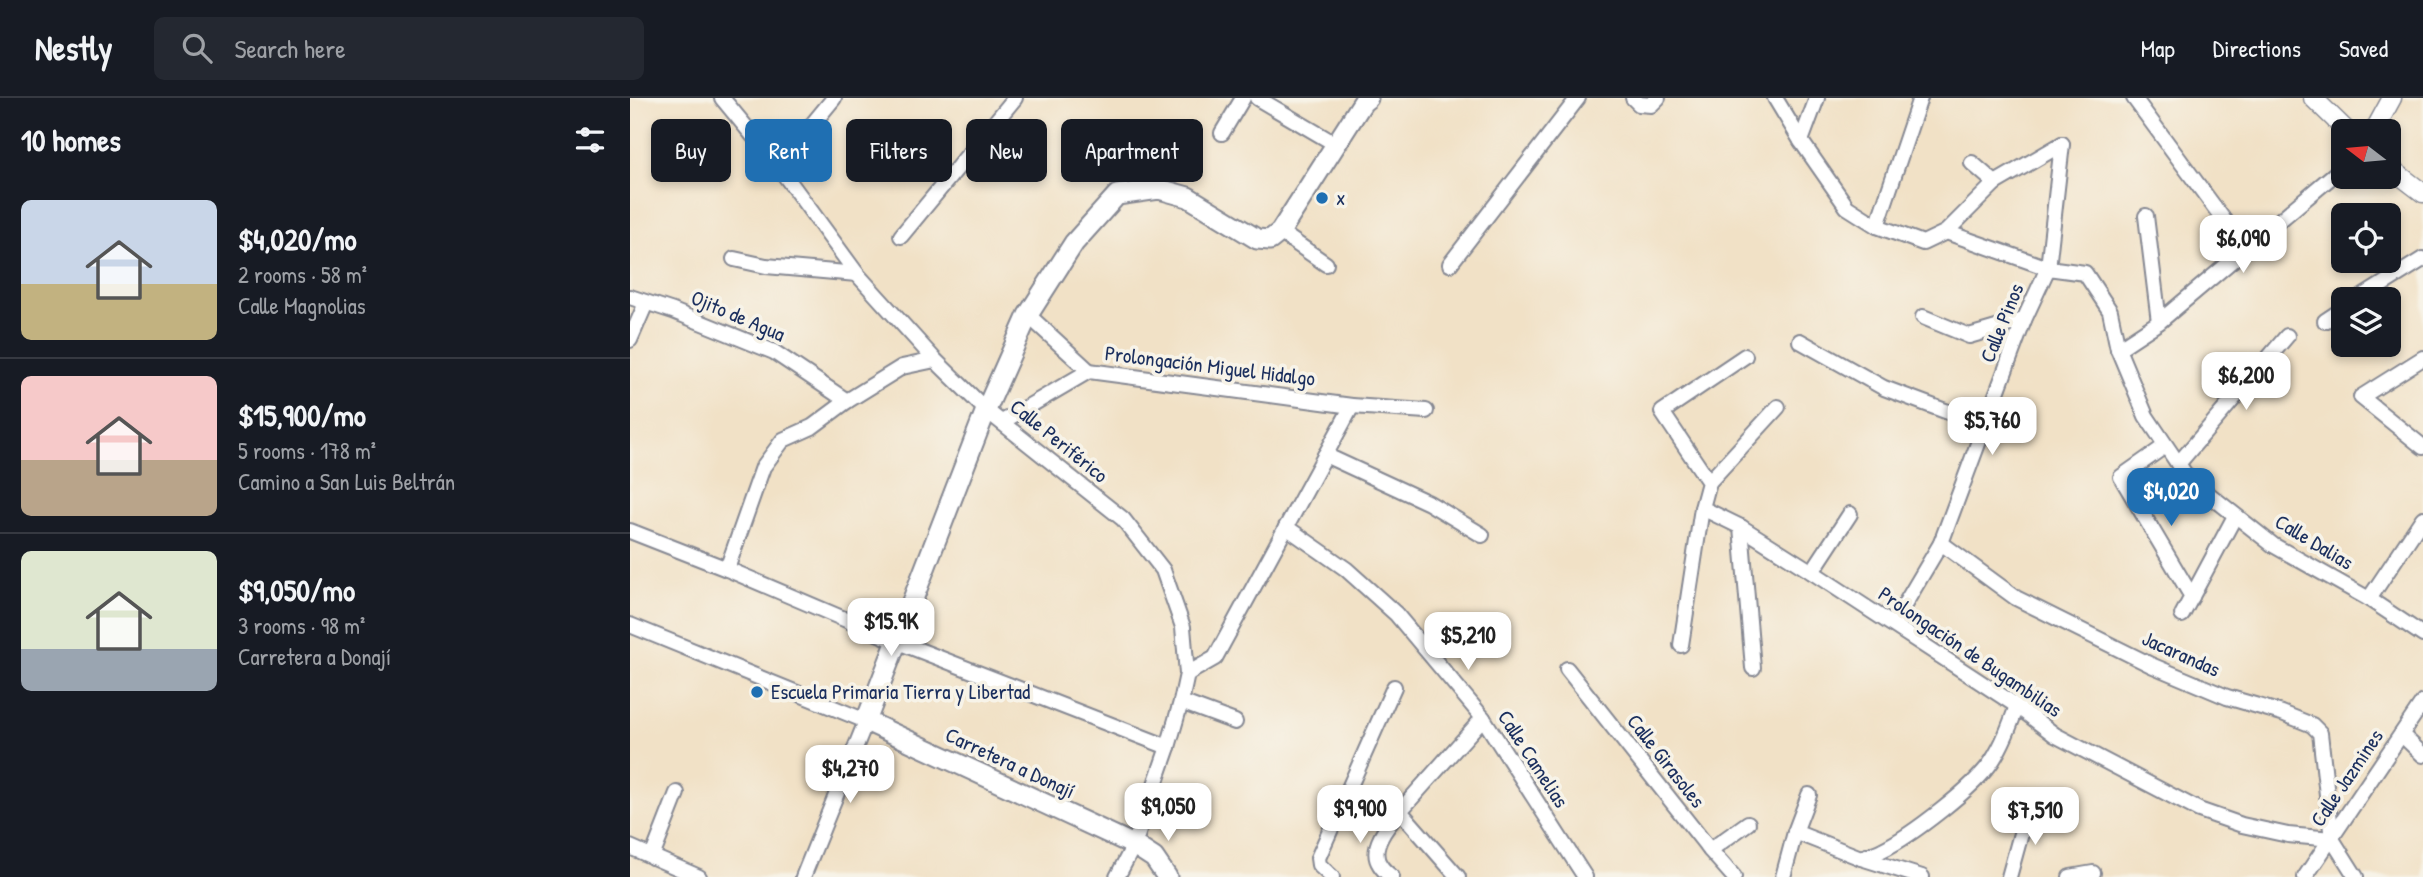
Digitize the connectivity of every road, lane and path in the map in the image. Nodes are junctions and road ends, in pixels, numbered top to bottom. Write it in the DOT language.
graph roads {
  1 [pos="722,98"];
  2 [pos="834,98"];
  3 [pos="1015,98"];
  4 [pos="1243,98"];
  5 [pos="1257,98"];
  6 [pos="1368,98"];
  7 [pos="1577,98"];
  8 [pos="1633,98"];
  9 [pos="1658,98"];
  10 [pos="1775,98"];
  11 [pos="1817,98"];
  12 [pos="1920,98"];
  13 [pos="2134,98"];
  14 [pos="2314,98"];
  15 [pos="2392,98"];
  16 [pos="817,119"];
  17 [pos="2335,119"];
  18 [pos="2381,119"];
  19 [pos="745,126"];
  20 [pos="1222,133"];
  21 [pos="1801,141"];
  22 [pos="1337,145"];
  23 [pos="1972,163"];
  24 [pos="2401,176"];
  25 [pos="2331,177"];
  26 [pos="790,182"];
  27 [pos="1995,183"];
  28 [pos="2423,193"];
  29 [pos="2146,216"];
  30 [pos="1877,226"];
  31 [pos="1280,232"];
  32 [pos="1946,232"];
  33 [pos="901,236"];
  34 [pos="2246,250"];
  35 [pos="2423,259"];
  36 [pos="734,260"];
  37 [pos="1326,264"];
  38 [pos="1450,264"];
  39 [pos="2048,268"];
  40 [pos="857,274"];
  41 [pos="2378,287"];
  42 [pos="630,297"];
  43 [pos="646,303"];
  44 [pos="1028,315"];
  45 [pos="1923,317"];
  46 [pos="2331,317"];
  47 [pos="2024,320"];
  48 [pos="2325,321"];
  49 [pos="2160,323"];
  50 [pos="2287,336"];
  51 [pos="630,340"];
  52 [pos="1800,341"];
  53 [pos="2118,349"];
  54 [pos="1745,356"];
  55 [pos="2423,358"];
  56 [pos="935,360"];
  57 [pos="1089,371"];
  58 [pos="846,401"];
  59 [pos="1352,406"];
  60 [pos="1778,407"];
  61 [pos="986,410"];
  62 [pos="1426,411"];
  63 [pos="1988,417"];
  64 [pos="1002,422"];
  65 [pos="2165,446"];
  66 [pos="2423,447"];
  67 [pos="1325,455"];
  68 [pos="2178,464"];
  69 [pos="1709,482"];
  70 [pos="1702,508"];
  71 [pos="1850,514"];
  72 [pos="2235,516"];
  73 [pos="2423,519"];
  74 [pos="1286,527"];
  75 [pos="1741,527"];
  76 [pos="630,531"];
  77 [pos="1482,535"];
  78 [pos="1941,543"];
  79 [pos="727,569"];
  80 [pos="1812,572"];
  81 [pos="2192,597"];
  82 [pos="2370,598"];
  83 [pos="2182,615"];
  84 [pos="1893,624"];
  85 [pos="630,625"];
  86 [pos="2423,635"];
  87 [pos="898,642"];
  88 [pos="1681,645"];
  89 [pos="1753,668"];
  90 [pos="1567,669"];
  91 [pos="1186,674"];
  92 [pos="1394,687"];
  93 [pos="1181,702"];
  94 [pos="2423,702"];
  95 [pos="2017,706"];
  96 [pos="1483,718"];
  97 [pos="866,721"];
  98 [pos="1236,722"];
  99 [pos="2402,736"];
  100 [pos="1168,747"];
  101 [pos="2423,755"];
  102 [pos="677,793"];
  103 [pos="1809,796"];
  104 [pos="2028,808"];
  105 [pos="1400,811"];
  106 [pos="1748,823"];
  107 [pos="1795,832"];
  108 [pos="2332,839"];
  109 [pos="1134,845"];
  110 [pos="630,847"];
  111 [pos="1710,850"];
  112 [pos="652,857"];
  113 [pos="1861,858"];
  114 [pos="1374,871"];
  115 [pos="2093,873"];
  116 [pos="1732,876"];
  117 [pos="699,877"];
  118 [pos="803,877"];
  119 [pos="1117,877"];
  120 [pos="1167,877"];
  121 [pos="1332,877"];
  122 [pos="1392,877"];
  123 [pos="1458,877"];
  124 [pos="1585,877"];
  125 [pos="1783,877"];
  126 [pos="1922,877"];
  127 [pos="2009,877"];
  128 [pos="2070,877"];
  129 [pos="2305,877"];
  130 [pos="2356,877"];
  1 -- 19 [label="street, Calle Periférico"];
  2 -- 16 [label="street"];
  3 -- 33 [label="street"];
  4 -- 20 [label="street"];
  5 -- 22 [label="street"];
  6 -- 22 [label="main road"];
  7 -- 38 [label="street"];
  8 -- 9 [label="street"];
  10 -- 21 [label="street"];
  11 -- 21 [label="street"];
  12 -- 30 [label="street"];
  13 -- 34 [label="street"];
  14 -- 17 [label="street"];
  15 -- 18 [label="street"];
  21 -- 30 [label="street"];
  22 -- 31 [label="main road"];
  23 -- 27 [label="street"];
  24 -- 28 [label="street"];
  25 -- 34 [label="street"];
  26 -- 40 [label="street, Calle Periférico"];
  27 -- 32 [label="street"];
  27 -- 39 [label="street, Calle Pinos"];
  29 -- 49 [label="street"];
  30 -- 32 [label="street"];
  31 -- 37 [label="street"];
  31 -- 44 [label="main road"];
  32 -- 39 [label="street, Calle Dalias"];
  34 -- 49 [label="street"];
  35 -- 41 [label="street"];
  36 -- 40 [label="street"];
  39 -- 47 [label="street, Calle Pinos"];
  39 -- 53 [label="street, Calle Dalias"];
  40 -- 56 [label="street, Calle Periférico"];
  42 -- 43 [label="street, Ojito de Agua"];
  43 -- 51 [label="street"];
  43 -- 58 [label="street, Ojito de Agua"];
  44 -- 57 [label="street"];
  44 -- 61 [label="main road"];
  45 -- 47 [label="street"];
  46 -- 48 [label="street"];
  47 -- 63 [label="street, Calle Pinos"];
  49 -- 53 [label="street"];
  50 -- 68 [label="street"];
  52 -- 63 [label="street"];
  53 -- 65 [label="street, Calle Dalias"];
  54 -- 69 [label="street"];
  55 -- 66 [label="street"];
  56 -- 58 [label="street"];
  56 -- 61 [label="street, Calle Periférico"];
  57 -- 59 [label="street, Prolongación Miguel Hidalgo"];
  57 -- 64 [label="street, Prolongación Miguel Hidalgo"];
  58 -- 79 [label="street"];
  59 -- 62 [label="street, Prolongación Miguel Hidalgo"];
  59 -- 67 [label="street"];
  60 -- 69 [label="street"];
  61 -- 64 [label="street, Calle Periférico"];
  61 -- 87 [label="main road"];
  63 -- 78 [label="street, Calle Pinos"];
  64 -- 91 [label="street, Calle Periférico"];
  65 -- 68 [label="street, Calle Dalias"];
  65 -- 81 [label="street"];
  67 -- 74 [label="street"];
  67 -- 77 [label="street"];
  68 -- 72 [label="street, Calle Dalias"];
  69 -- 70 [label="street"];
  70 -- 75 [label="street, Prolongación de Bugambilias"];
  70 -- 88 [label="street"];
  71 -- 80 [label="street"];
  72 -- 81 [label="street"];
  72 -- 82 [label="street, Calle Dalias"];
  73 -- 82 [label="street"];
  74 -- 91 [label="street"];
  74 -- 96 [label="street, Calle Camelias"];
  75 -- 80 [label="street, Prolongación de Bugambilias"];
  75 -- 89 [label="street"];
  76 -- 79 [label="street"];
  78 -- 84 [label="street, Calle Pinos"];
  78 -- 108 [label="street, Jacarandas"];
  79 -- 87 [label="street"];
  80 -- 84 [label="street, Prolongación de Bugambilias"];
  81 -- 83 [label="street"];
  82 -- 86 [label="street, Calle Dalias"];
  84 -- 95 [label="street, Prolongación de Bugambilias"];
  85 -- 97 [label="street, Carretera a Donají"];
  87 -- 97 [label="main road"];
  87 -- 100 [label="street"];
  90 -- 111 [label="street, Calle Girasoles"];
  91 -- 93 [label="street, Calle Periférico"];
  92 -- 121 [label="street"];
  93 -- 98 [label="street"];
  93 -- 100 [label="street, Calle Periférico"];
  94 -- 99 [label="street, Calle Jazmines"];
  95 -- 108 [label="street, Prolongación de Bugambilias"];
  95 -- 113 [label="street"];
  96 -- 105 [label="street"];
  96 -- 124 [label="street, Calle Camelias"];
  97 -- 109 [label="main road, Carretera a Donají"];
  97 -- 118 [label="street"];
  99 -- 101 [label="street"];
  99 -- 108 [label="street, Calle Jazmines"];
  100 -- 109 [label="street, Calle Periférico"];
  102 -- 112 [label="street"];
  103 -- 107 [label="street"];
  104 -- 127 [label="street"];
  105 -- 114 [label="street"];
  105 -- 123 [label="street"];
  106 -- 111 [label="street"];
  107 -- 113 [label="street"];
  107 -- 125 [label="street"];
  108 -- 129 [label="street, Calle Jazmines"];
  108 -- 130 [label="street"];
  109 -- 119 [label="street, Calle Periférico"];
  109 -- 120 [label="main road, Carretera a Donají"];
  110 -- 112 [label="street"];
  111 -- 116 [label="street, Calle Girasoles"];
  112 -- 117 [label="street"];
  113 -- 126 [label="street"];
  114 -- 122 [label="street"];
  115 -- 128 [label="street"];
}
